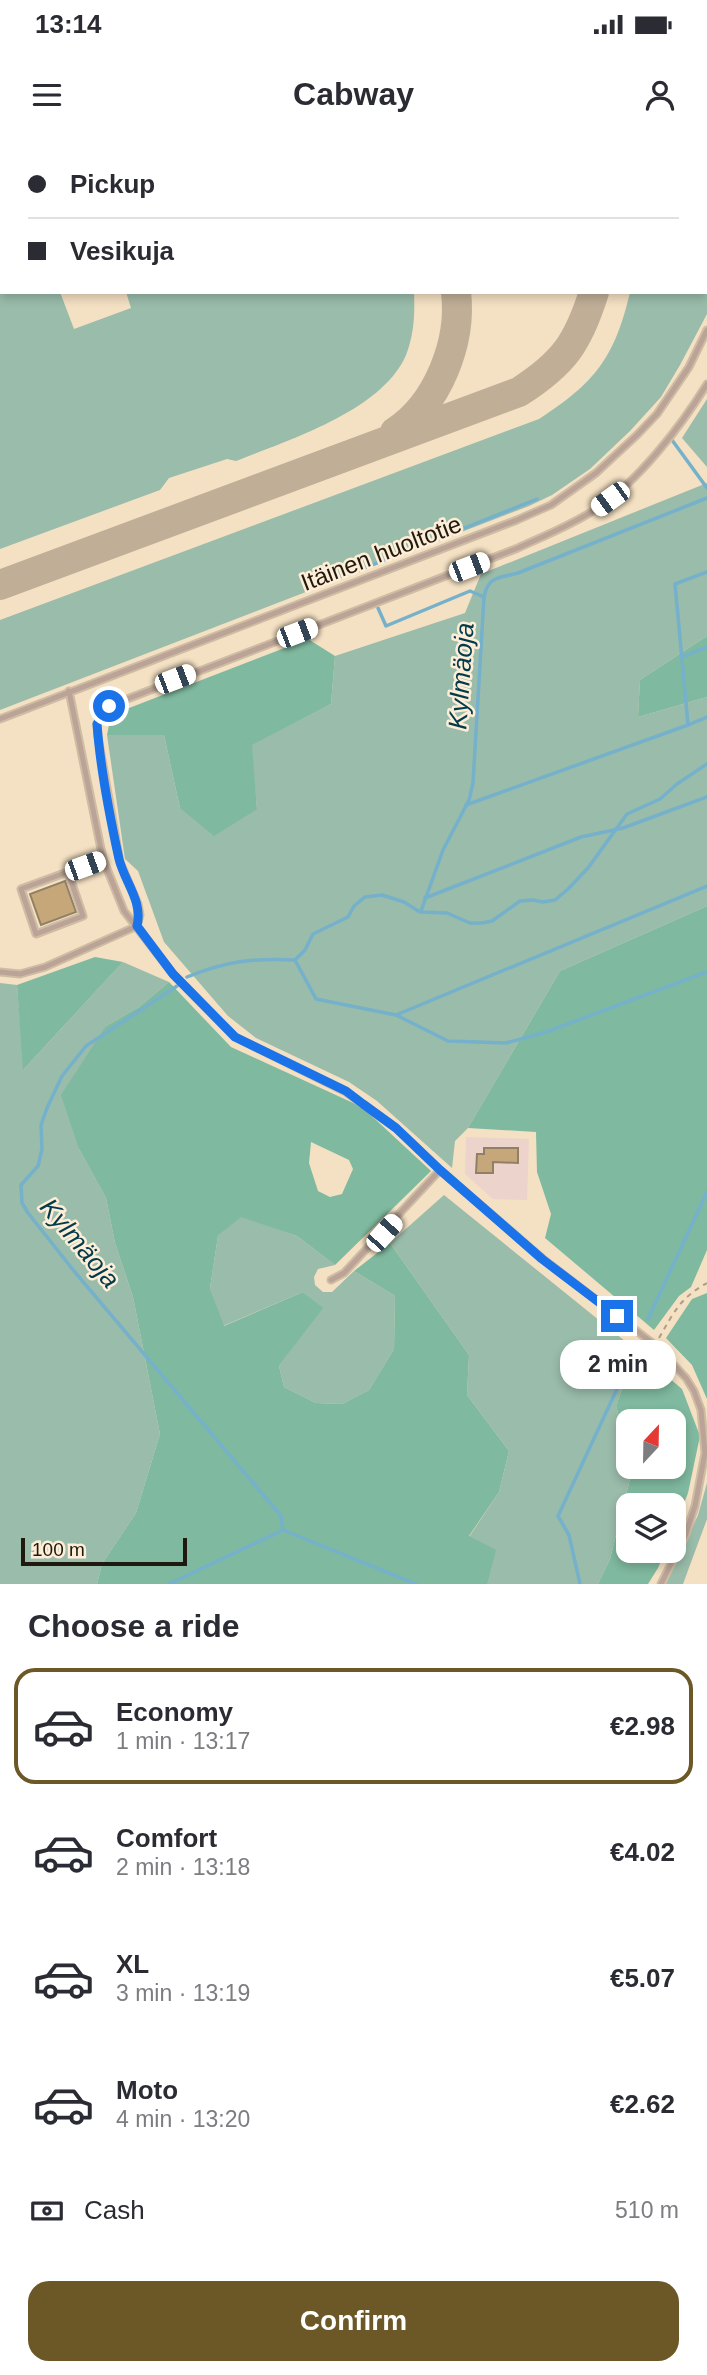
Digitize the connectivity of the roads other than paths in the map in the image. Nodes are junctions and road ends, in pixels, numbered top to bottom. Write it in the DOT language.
graph roads {
  1 [pos="707,330"];
  2 [pos="707,384"];
  3 [pos="69,691"];
  4 [pos="0,719"];
  5 [pos="103,859"];
  6 [pos="68,872"];
  7 [pos="137,926"];
  8 [pos="0,972"];
  9 [pos="440,1170"];
  10 [pos="331,1280"];
  11 [pos="661,1584"];
  1 -- 3 [label="lane, Itäinen huoltotie"];
  2 -- 7 [label="lane"];
  3 -- 4 [label="lane, Itäinen huoltotie"];
  3 -- 5 [label="lane"];
  5 -- 6 [label="lane"];
  5 -- 7 [label="lane"];
  6 -- 6 [label="lane"];
  7 -- 8 [label="lane"];
  7 -- 9 [label="lane"];
  9 -- 10 [label="lane"];
  9 -- 11 [label="lane"];
}
